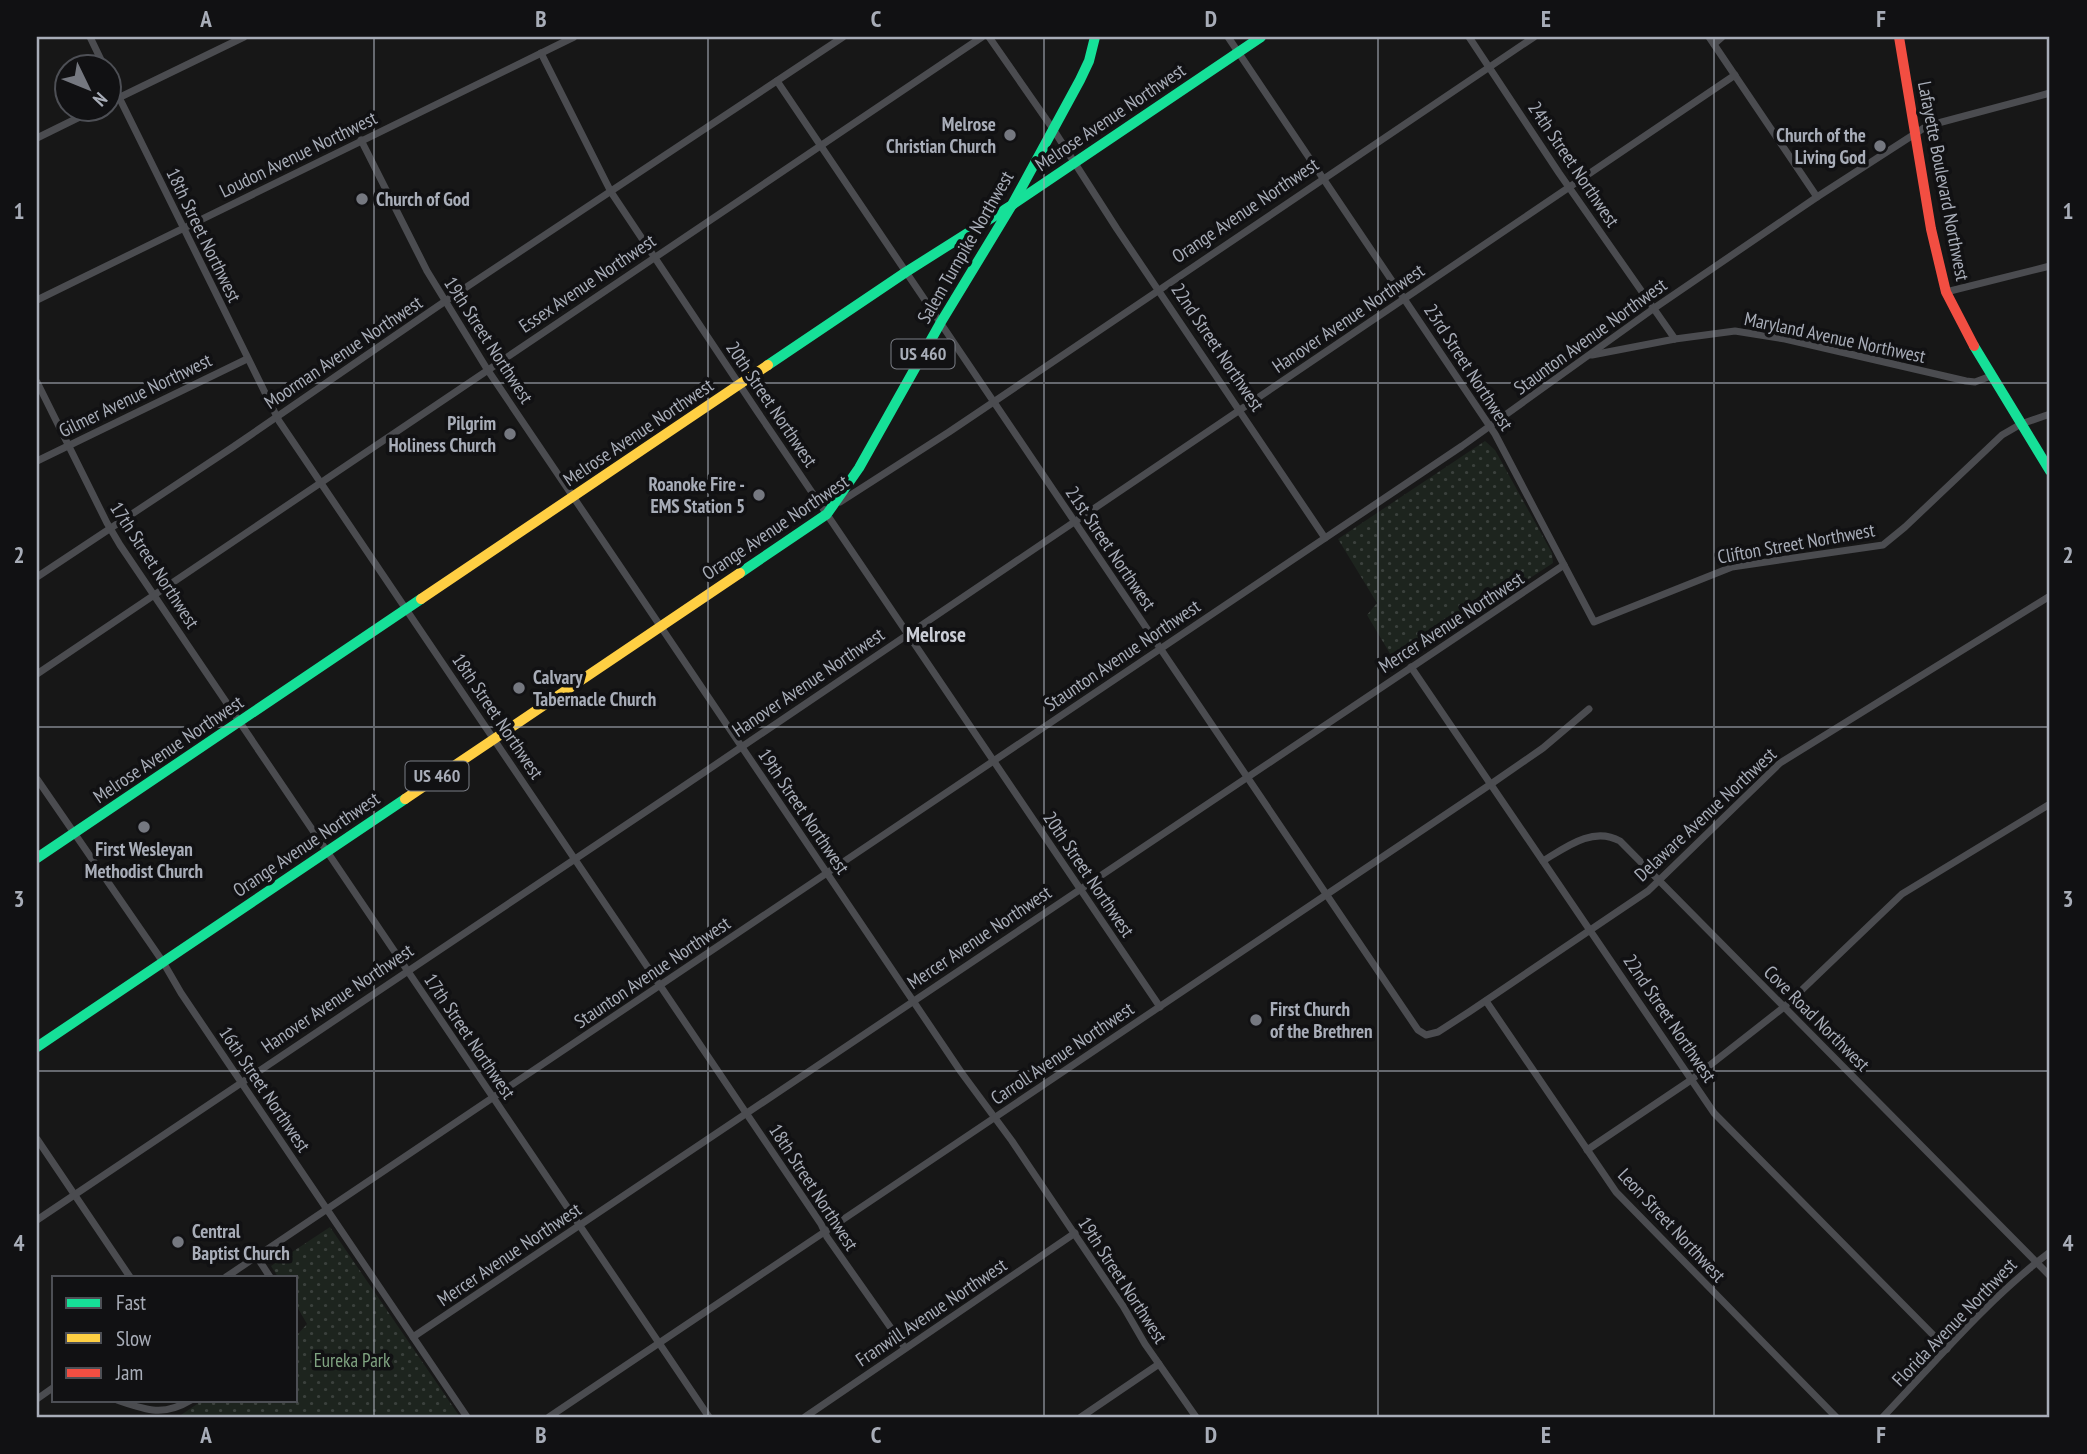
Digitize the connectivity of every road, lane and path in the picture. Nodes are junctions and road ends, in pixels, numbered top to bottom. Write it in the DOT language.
graph roads {
  1 [pos="244,37"];
  2 [pos="574,37"];
  3 [pos="843,37"];
  4 [pos="982,37"];
  5 [pos="989,37"];
  6 [pos="1095,37"];
  7 [pos="1228,37"];
  8 [pos="1261,37"];
  9 [pos="1469,37"];
  10 [pos="1534,37"];
  11 [pos="1722,37"];
  12 [pos="1899,37"];
  13 [pos="1712,40"];
  14 [pos="1238,52"];
  15 [pos="541,53"];
  16 [pos="1489,67"];
  17 [pos="1735,75"];
  18 [pos="777,80"];
  19 [pos="2050,93"];
  20 [pos="122,97"];
  21 [pos="122,102"];
  22 [pos="70,122"];
  23 [pos="1053,129"];
  24 [pos="1916,133"];
  25 [pos="37,138"];
  26 [pos="361,140"];
  27 [pos="821,145"];
  28 [pos="1074,163"];
  29 [pos="1324,178"];
  30 [pos="1569,187"];
  31 [pos="611,191"];
  32 [pos="1817,197"];
  33 [pos="1012,205"];
  34 [pos="184,229"];
  35 [pos="654,257"];
  36 [pos="2050,266"];
  37 [pos="906,272"];
  38 [pos="1159,290"];
  39 [pos="1946,292"];
  40 [pos="1405,299"];
  41 [pos="37,300"];
  42 [pos="444,302"];
  43 [pos="1653,309"];
  44 [pos="941,322"];
  45 [pos="1675,339"];
  46 [pos="1588,356"];
  47 [pos="247,359"];
  48 [pos="487,369"];
  49 [pos="1991,376"];
  50 [pos="37,382"];
  51 [pos="739,385"];
  52 [pos="994,401"];
  53 [pos="1239,410"];
  54 [pos="2050,414"];
  55 [pos="276,416"];
  56 [pos="2021,424"];
  57 [pos="1490,426"];
  58 [pos="68,445"];
  59 [pos="37,461"];
  60 [pos="2050,471"];
  61 [pos="320,483"];
  62 [pos="574,497"];
  63 [pos="836,504"];
  64 [pos="827,514"];
  65 [pos="1074,521"];
  66 [pos="110,529"];
  67 [pos="1325,538"];
  68 [pos="1564,565"];
  69 [pos="37,577"];
  70 [pos="154,594"];
  71 [pos="2050,596"];
  72 [pos="406,609"];
  73 [pos="1594,622"];
  74 [pos="660,626"];
  75 [pos="907,634"];
  76 [pos="1161,648"];
  77 [pos="1411,667"];
  78 [pos="37,674"];
  79 [pos="1589,709"];
  80 [pos="240,721"];
  81 [pos="494,738"];
  82 [pos="741,746"];
  83 [pos="994,761"];
  84 [pos="1246,777"];
  85 [pos="37,779"];
  86 [pos="1491,784"];
  87 [pos="2050,804"];
  88 [pos="73,834"];
  89 [pos="328,850"];
  90 [pos="37,858"];
  91 [pos="574,858"];
  92 [pos="1543,861"];
  93 [pos="827,873"];
  94 [pos="1661,881"];
  95 [pos="1080,889"];
  96 [pos="1326,894"];
  97 [pos="1589,930"];
  98 [pos="163,962"];
  99 [pos="407,971"];
  100 [pos="661,986"];
  101 [pos="913,1000"];
  102 [pos="1486,1001"];
  103 [pos="1160,1007"];
  104 [pos="1784,1007"];
  105 [pos="1421,1032"];
  106 [pos="37,1046"];
  107 [pos="1691,1080"];
  108 [pos="241,1083"];
  109 [pos="494,1098"];
  110 [pos="746,1113"];
  111 [pos="994,1117"];
  112 [pos="37,1139"];
  113 [pos="1587,1150"];
  114 [pos="74,1194"];
  115 [pos="328,1209"];
  116 [pos="37,1220"];
  117 [pos="579,1226"];
  118 [pos="825,1232"];
  119 [pos="1075,1233"];
  120 [pos="2050,1252"];
  121 [pos="257,1257"];
  122 [pos="2036,1262"];
  123 [pos="129,1276"];
  124 [pos="228,1276"];
  125 [pos="269,1276"];
  126 [pos="2050,1276"];
  127 [pos="413,1337"];
  128 [pos="659,1344"];
  129 [pos="905,1348"];
  130 [pos="1947,1349"];
  131 [pos="1159,1364"];
  132 [pos="52,1388"];
  133 [pos="37,1399"];
  134 [pos="123,1402"];
  135 [pos="186,1402"];
  136 [pos="467,1417"];
  137 [pos="549,1417"];
  138 [pos="709,1417"];
  139 [pos="805,1417"];
  140 [pos="1081,1417"];
  141 [pos="1196,1417"];
  142 [pos="1836,1417"];
  143 [pos="1884,1417"];
  1 -- 20 [label="street"];
  2 -- 15 [label="street, Loudon Avenue Northwest"];
  3 -- 18 [label="street, Moorman Avenue Northwest"];
  4 -- 27 [label="street, Essex Avenue Northwest"];
  5 -- 23 [label="street, 22nd Street Northwest"];
  6 -- 23 [label="main road, Salem Turnpike Northwest"];
  7 -- 14 [label="street, 23rd Street Northwest"];
  8 -- 14 [label="main road, Melrose Avenue Northwest / US 460"];
  9 -- 16 [label="street, 24th Street Northwest"];
  10 -- 16 [label="street, Orange Avenue Northwest"];
  11 -- 13 [label="street"];
  12 -- 24 [label="main road, Lafayette Boulevard Northwest"];
  13 -- 17 [label="street"];
  14 -- 28 [label="main road, Melrose Avenue Northwest / US 460"];
  14 -- 29 [label="street, 23rd Street Northwest"];
  15 -- 26 [label="street, Loudon Avenue Northwest"];
  15 -- 31 [label="street, 20th Street Northwest"];
  16 -- 29 [label="street, Orange Avenue Northwest"];
  16 -- 30 [label="street, 24th Street Northwest"];
  17 -- 30 [label="street, Hanover Avenue Northwest"];
  17 -- 32 [label="street"];
  18 -- 27 [label="street, 21st Street Northwest"];
  18 -- 31 [label="street, Moorman Avenue Northwest"];
  19 -- 24 [label="street, Staunton Avenue Northwest"];
  21 -- 34 [label="street, 18th Street Northwest"];
  22 -- 25 [label="street"];
  23 -- 28 [label="street, 22nd Street Northwest"];
  23 -- 33 [label="main road, Salem Turnpike Northwest"];
  24 -- 32 [label="street, Staunton Avenue Northwest"];
  24 -- 39 [label="main road, Lafayette Boulevard Northwest"];
  26 -- 34 [label="street, Loudon Avenue Northwest"];
  26 -- 42 [label="street, 19th Street Northwest"];
  27 -- 35 [label="street, Essex Avenue Northwest"];
  27 -- 37 [label="street, 21st Street Northwest"];
  28 -- 33 [label="main road, Melrose Avenue Northwest / US 460"];
  28 -- 38 [label="street, 22nd Street Northwest"];
  29 -- 38 [label="street, Orange Avenue Northwest"];
  29 -- 40 [label="street, 23rd Street Northwest"];
  30 -- 40 [label="street, Hanover Avenue Northwest"];
  30 -- 43 [label="street, 24th Street Northwest"];
  31 -- 35 [label="street, 20th Street Northwest"];
  31 -- 42 [label="street, Moorman Avenue Northwest"];
  32 -- 43 [label="street, Staunton Avenue Northwest"];
  33 -- 37 [label="main road, Melrose Avenue Northwest"];
  33 -- 44 [label="main road, Salem Turnpike Northwest / US 460"];
  34 -- 41 [label="street, Loudon Avenue Northwest"];
  34 -- 47 [label="street, 18th Street Northwest"];
  35 -- 48 [label="street, Essex Avenue Northwest"];
  35 -- 51 [label="street, 20th Street Northwest"];
  36 -- 39 [label="street"];
  37 -- 44 [label="street, 21st Street Northwest"];
  37 -- 51 [label="main road, Melrose Avenue Northwest"];
  38 -- 52 [label="street, Orange Avenue Northwest"];
  38 -- 53 [label="street, 22nd Street Northwest"];
  39 -- 49 [label="main road, Lafayette Boulevard Northwest"];
  40 -- 53 [label="street, Hanover Avenue Northwest"];
  40 -- 57 [label="street, 23rd Street Northwest"];
  42 -- 48 [label="street, 19th Street Northwest"];
  42 -- 55 [label="street, Moorman Avenue Northwest"];
  43 -- 45 [label="street, 24th Street Northwest"];
  43 -- 46 [label="street, Staunton Avenue Northwest"];
  44 -- 52 [label="street, 21st Street Northwest"];
  44 -- 63 [label="main road, Salem Turnpike Northwest / US 460"];
  45 -- 46 [label="street, Maryland Avenue Northwest"];
  45 -- 49 [label="street, Maryland Avenue Northwest"];
  46 -- 57 [label="street, Staunton Avenue Northwest"];
  47 -- 55 [label="street, 18th Street Northwest"];
  47 -- 58 [label="street, Gilmer Avenue Northwest"];
  48 -- 61 [label="street, Essex Avenue Northwest"];
  48 -- 62 [label="street, 19th Street Northwest"];
  49 -- 56 [label="main road, Lafayette Boulevard Northwest"];
  50 -- 58 [label="street, 17th Street Northwest"];
  51 -- 62 [label="main road, Melrose Avenue Northwest"];
  51 -- 64 [label="street, 20th Street Northwest"];
  52 -- 63 [label="street, Orange Avenue Northwest"];
  52 -- 65 [label="street, 21st Street Northwest"];
  53 -- 65 [label="street, Hanover Avenue Northwest"];
  53 -- 67 [label="street, 22nd Street Northwest"];
  54 -- 56 [label="street, Clifton Street Northwest"];
  55 -- 61 [label="street, 18th Street Northwest"];
  55 -- 66 [label="street, Moorman Avenue Northwest"];
  56 -- 60 [label="main road, Lafayette Boulevard Northwest"];
  56 -- 73 [label="street, Clifton Street Northwest"];
  57 -- 67 [label="street, Staunton Avenue Northwest"];
  57 -- 68 [label="street, 23rd Street Northwest"];
  58 -- 59 [label="street, Gilmer Avenue Northwest"];
  58 -- 66 [label="street, 17th Street Northwest"];
  61 -- 70 [label="street, Essex Avenue Northwest"];
  61 -- 72 [label="street, 18th Street Northwest"];
  62 -- 72 [label="main road, Melrose Avenue Northwest"];
  62 -- 74 [label="street, 19th Street Northwest"];
  63 -- 64 [label="main road, Orange Avenue Northwest / US 460"];
  64 -- 74 [label="main road, Orange Avenue Northwest / US 460"];
  64 -- 75 [label="street, 20th Street Northwest"];
  65 -- 75 [label="street, Hanover Avenue Northwest"];
  65 -- 76 [label="street, 21st Street Northwest"];
  66 -- 69 [label="street, Moorman Avenue Northwest"];
  66 -- 70 [label="street, 17th Street Northwest"];
  67 -- 76 [label="street, Staunton Avenue Northwest"];
  68 -- 73 [label="street, 23rd Street Northwest"];
  68 -- 77 [label="street, Mercer Avenue Northwest"];
  70 -- 78 [label="street, Essex Avenue Northwest"];
  70 -- 80 [label="street, 17th Street Northwest"];
  71 -- 94 [label="street, Delaware Avenue Northwest"];
  72 -- 80 [label="main road, Melrose Avenue Northwest"];
  72 -- 81 [label="street, 18th Street Northwest"];
  74 -- 81 [label="main road, Orange Avenue Northwest / US 460"];
  74 -- 82 [label="street, 19th Street Northwest"];
  75 -- 82 [label="street, Hanover Avenue Northwest"];
  75 -- 83 [label="street, 20th Street Northwest"];
  76 -- 83 [label="street, Staunton Avenue Northwest"];
  76 -- 84 [label="street, 21st Street Northwest"];
  77 -- 84 [label="street, Mercer Avenue Northwest"];
  77 -- 86 [label="street, 22nd Street Northwest"];
  79 -- 86 [label="street, Carroll Avenue Northwest"];
  80 -- 88 [label="main road, Melrose Avenue Northwest"];
  80 -- 89 [label="street, 17th Street Northwest"];
  81 -- 89 [label="main road, Orange Avenue Northwest / US 460"];
  81 -- 91 [label="street, 18th Street Northwest"];
  82 -- 91 [label="street, Hanover Avenue Northwest"];
  82 -- 93 [label="street, 19th Street Northwest"];
  83 -- 93 [label="street, Staunton Avenue Northwest"];
  83 -- 95 [label="street, 20th Street Northwest"];
  84 -- 95 [label="street, Mercer Avenue Northwest"];
  84 -- 96 [label="street, 21st Street Northwest"];
  85 -- 88 [label="street, 16th Street Northwest"];
  86 -- 92 [label="street, 22nd Street Northwest"];
  86 -- 96 [label="street, Carroll Avenue Northwest"];
  87 -- 104 [label="street"];
  88 -- 90 [label="main road, Melrose Avenue Northwest"];
  88 -- 98 [label="street, 16th Street Northwest"];
  89 -- 98 [label="main road, Orange Avenue Northwest / US 460"];
  89 -- 99 [label="street, 17th Street Northwest"];
  91 -- 99 [label="street, Hanover Avenue Northwest"];
  91 -- 100 [label="street, 18th Street Northwest"];
  92 -- 94 [label="street, Cove Road Northwest"];
  92 -- 97 [label="street, 22nd Street Northwest"];
  93 -- 100 [label="street, Staunton Avenue Northwest"];
  93 -- 101 [label="street, 19th Street Northwest"];
  94 -- 97 [label="street, Delaware Avenue Northwest"];
  94 -- 104 [label="street, Cove Road Northwest"];
  95 -- 101 [label="street, Mercer Avenue Northwest"];
  95 -- 103 [label="street, 20th Street Northwest"];
  96 -- 103 [label="street, Carroll Avenue Northwest"];
  96 -- 105 [label="street, 21st Street Northwest"];
  97 -- 102 [label="street, Delaware Avenue Northwest"];
  97 -- 107 [label="street, 22nd Street Northwest"];
  98 -- 106 [label="main road, Orange Avenue Northwest / US 460"];
  98 -- 108 [label="street, 16th Street Northwest"];
  99 -- 108 [label="street, Hanover Avenue Northwest"];
  99 -- 109 [label="street, 17th Street Northwest"];
  100 -- 109 [label="street, Staunton Avenue Northwest"];
  100 -- 110 [label="street, 18th Street Northwest"];
  101 -- 110 [label="street, Mercer Avenue Northwest"];
  101 -- 111 [label="street, 19th Street Northwest"];
  102 -- 105 [label="street, Delaware Avenue Northwest"];
  102 -- 113 [label="street, Leon Street Northwest"];
  103 -- 111 [label="street, Carroll Avenue Northwest"];
  104 -- 107 [label="street"];
  104 -- 122 [label="street, Cove Road Northwest"];
  107 -- 113 [label="street"];
  107 -- 130 [label="street, 22nd Street Northwest"];
  108 -- 114 [label="street, Hanover Avenue Northwest"];
  108 -- 115 [label="street, 16th Street Northwest"];
  109 -- 115 [label="street, Staunton Avenue Northwest"];
  109 -- 117 [label="street, 17th Street Northwest"];
  110 -- 117 [label="street, Mercer Avenue Northwest"];
  110 -- 118 [label="street, 18th Street Northwest"];
  111 -- 118 [label="street, Carroll Avenue Northwest"];
  111 -- 119 [label="street, 19th Street Northwest"];
  112 -- 114 [label="street"];
  113 -- 142 [label="street, Leon Street Northwest"];
  114 -- 116 [label="street, Hanover Avenue Northwest"];
  114 -- 123 [label="street"];
  115 -- 121 [label="street, Staunton Avenue Northwest"];
  115 -- 127 [label="street, 16th Street Northwest"];
  117 -- 127 [label="street, Mercer Avenue Northwest"];
  117 -- 128 [label="street, 17th Street Northwest"];
  118 -- 128 [label="street, Carroll Avenue Northwest"];
  118 -- 129 [label="street, 18th Street Northwest"];
  119 -- 129 [label="street, Franwill Avenue Northwest"];
  119 -- 131 [label="street, 19th Street Northwest"];
  120 -- 122 [label="street, Florida Avenue Northwest"];
  121 -- 124 [label="street, Staunton Avenue Northwest"];
  121 -- 125 [label="street"];
  122 -- 126 [label="street, Cove Road Northwest"];
  122 -- 130 [label="street, Florida Avenue Northwest"];
  127 -- 136 [label="street, 16th Street Northwest"];
  128 -- 137 [label="street, Carroll Avenue Northwest"];
  128 -- 138 [label="street, 17th Street Northwest"];
  129 -- 139 [label="street, Franwill Avenue Northwest"];
  130 -- 143 [label="street, Florida Avenue Northwest"];
  131 -- 140 [label="street"];
  131 -- 141 [label="street, 19th Street Northwest"];
  132 -- 133 [label="street"];
  134 -- 135 [label="street"];
}
